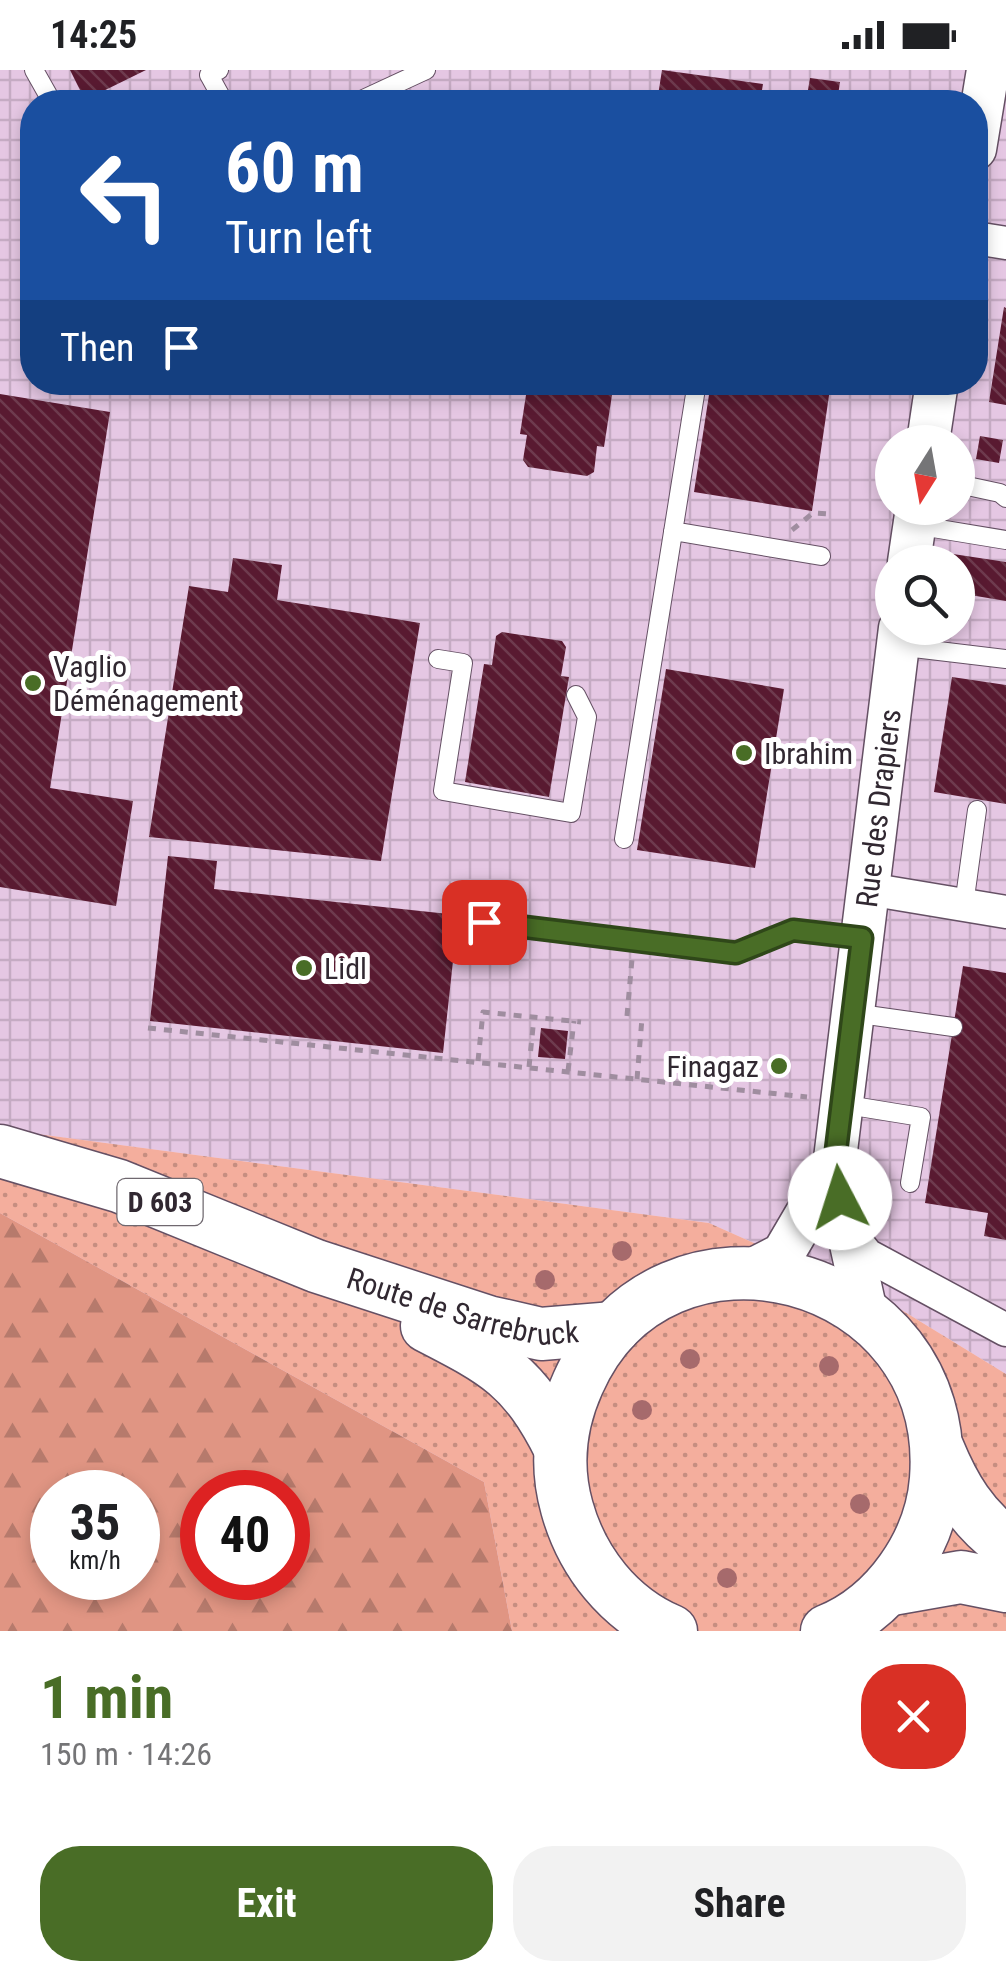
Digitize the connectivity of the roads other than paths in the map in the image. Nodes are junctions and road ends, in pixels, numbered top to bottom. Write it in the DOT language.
graph roads {
  1 [pos="219,70"];
  2 [pos="426,70"];
  3 [pos="218,90"];
  4 [pos="382,90"];
  5 [pos="695,395"];
  6 [pos="935,395"];
  7 [pos="931,425"];
  8 [pos="975,488"];
  9 [pos="1006,498"];
  10 [pos="673,531"];
  11 [pos="914,532"];
  12 [pos="1006,540"];
  13 [pos="821,556"];
  14 [pos="898,645"];
  15 [pos="940,645"];
  16 [pos="1006,658"];
  17 [pos="438,659"];
  18 [pos="576,695"];
  19 [pos="977,810"];
  20 [pos="624,839"];
  21 [pos="868,889"];
  22 [pos="964,905"];
  23 [pos="1006,912"];
  24 [pos="484,922"];
  25 [pos="862,938"];
  26 [pos="852,1013"];
  27 [pos="953,1027"];
  28 [pos="828,1101"];
  29 [pos="0,1151"];
  30 [pos="834,1167"];
  31 [pos="910,1184"];
  32 [pos="846,1230"];
  33 [pos="316,1266"];
  34 [pos="748,1272"];
  35 [pos="866,1312"];
  36 [pos="614,1328"];
  37 [pos="1006,1330"];
  38 [pos="560,1448"];
  39 [pos="938,1450"];
  40 [pos="1006,1543"];
  41 [pos="1006,1586"];
  42 [pos="888,1590"];
  43 [pos="623,1615"];
  44 [pos="671,1631"];
  45 [pos="826,1631"];
  1 -- 3 [label="lane"];
  2 -- 4 [label="lane"];
  5 -- 10 [label="lane"];
  6 -- 7 [label="street"];
  8 -- 9 [label="lane"];
  10 -- 13 [label="lane"];
  10 -- 20 [label="lane"];
  11 -- 12 [label="lane"];
  14 -- 21 [label="street, Rue des Drapiers"];
  15 -- 16 [label="lane"];
  17 -- 18 [label="lane"];
  19 -- 22 [label="lane"];
  21 -- 22 [label="street"];
  21 -- 25 [label="street, Rue des Drapiers"];
  22 -- 23 [label="street"];
  24 -- 25 [label="lane"];
  25 -- 26 [label="street, Rue des Drapiers"];
  26 -- 27 [label="lane"];
  26 -- 28 [label="street, Rue des Drapiers"];
  28 -- 30 [label="street, Rue des Drapiers"];
  28 -- 31 [label="lane"];
  29 -- 33 [label="main road, Route de Sarrebruck / D 603"];
  30 -- 32 [label="street, Rue des Drapiers"];
  30 -- 34 [label="street, Rue des Drapiers"];
  32 -- 35 [label="street, Rue des Drapiers"];
  32 -- 37 [label="street"];
  33 -- 36 [label="main road, Route de Sarrebruck / D 603"];
  33 -- 38 [label="main road, Route de Sarrebruck / D 603"];
  34 -- 35 [label="main road"];
  34 -- 36 [label="main road"];
  35 -- 39 [label="main road"];
  36 -- 38 [label="main road"];
  38 -- 43 [label="main road"];
  39 -- 40 [label="main road"];
  39 -- 42 [label="main road"];
  41 -- 42 [label="main road"];
  42 -- 45 [label="main road"];
  43 -- 44 [label="main road"];
}
